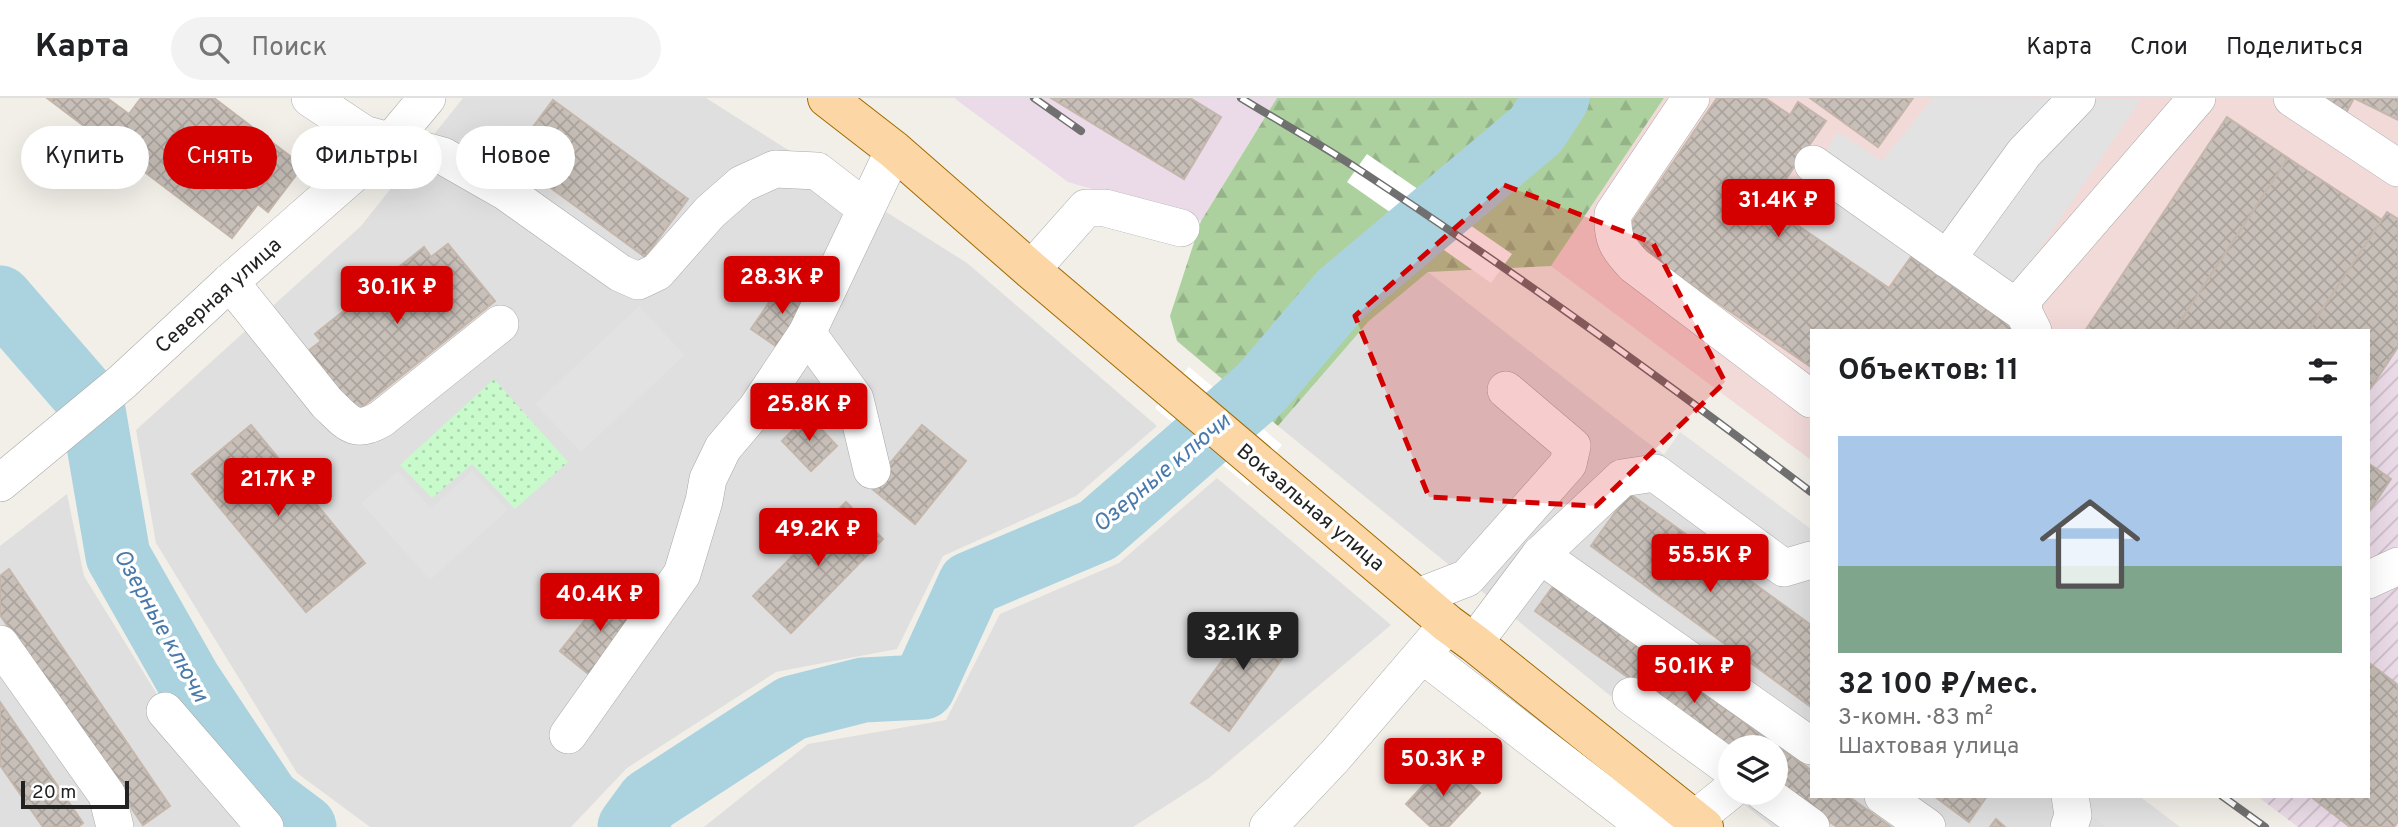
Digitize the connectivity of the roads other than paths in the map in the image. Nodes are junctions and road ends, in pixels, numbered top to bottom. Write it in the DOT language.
graph roads {
  1 [pos="310,98"];
  2 [pos="428,98"];
  3 [pos="827,98"];
  4 [pos="1691,98"];
  5 [pos="2077,98"];
  6 [pos="2197,98"];
  7 [pos="2292,98"];
  8 [pos="352,126"];
  9 [pos="404,126"];
  10 [pos="894,150"];
  11 [pos="442,156"];
  12 [pos="1812,164"];
  13 [pos="2398,168"];
  14 [pos="336,189"];
  15 [pos="865,208"];
  16 [pos="1181,228"];
  17 [pos="1947,259"];
  18 [pos="1031,270"];
  19 [pos="230,282"];
  20 [pos="2028,322"];
  21 [pos="500,324"];
  22 [pos="807,333"];
  23 [pos="1506,390"];
  24 [pos="1810,398"];
  25 [pos="872,470"];
  26 [pos="0,483"];
  27 [pos="1540,555"];
  28 [pos="2398,566"];
  29 [pos="1802,572"];
  30 [pos="2370,579"];
  31 [pos="1418,597"];
  32 [pos="1461,634"];
  33 [pos="0,644"];
  34 [pos="1423,655"];
  35 [pos="1631,696"];
  36 [pos="165,711"];
  37 [pos="568,735"];
  38 [pos="1810,745"];
  39 [pos="1718,760"];
  40 [pos="1886,798"];
  41 [pos="2070,798"];
  42 [pos="1718,803"];
  43 [pos="1781,805"];
  44 [pos="1699,823"];
  45 [pos="115,827"];
  46 [pos="265,827"];
  47 [pos="1268,827"];
  48 [pos="1811,827"];
  49 [pos="1927,827"];
  50 [pos="2069,827"];
  1 -- 8 [label="street"];
  2 -- 9 [label="street, Северная улица"];
  3 -- 10 [label="main road, Вокзальная улица"];
  4 -- 24 [label="street"];
  5 -- 17 [label="street"];
  6 -- 20 [label="street"];
  7 -- 13 [label="street"];
  10 -- 15 [label="street"];
  10 -- 18 [label="main road, Вокзальная улица"];
  11 -- 15 [label="street"];
  12 -- 17 [label="street"];
  14 -- 19 [label="street, Северная улица"];
  15 -- 22 [label="street"];
  16 -- 18 [label="street"];
  17 -- 20 [label="street"];
  18 -- 31 [label="main road, Вокзальная улица"];
  19 -- 21 [label="street"];
  19 -- 26 [label="street, Северная улица"];
  22 -- 25 [label="street"];
  22 -- 37 [label="street"];
  23 -- 31 [label="street"];
  27 -- 29 [label="street"];
  27 -- 32 [label="street"];
  27 -- 38 [label="street"];
  28 -- 30 [label="street"];
  31 -- 32 [label="main road, Вокзальная улица"];
  32 -- 34 [label="street"];
  32 -- 44 [label="main road, Вокзальная улица"];
  33 -- 45 [label="street"];
  34 -- 44 [label="street"];
  34 -- 47 [label="street"];
  35 -- 39 [label="street"];
  36 -- 46 [label="street"];
  40 -- 49 [label="street"];
  41 -- 50 [label="street"];
  42 -- 44 [label="street"];
  43 -- 48 [label="street"];
}
